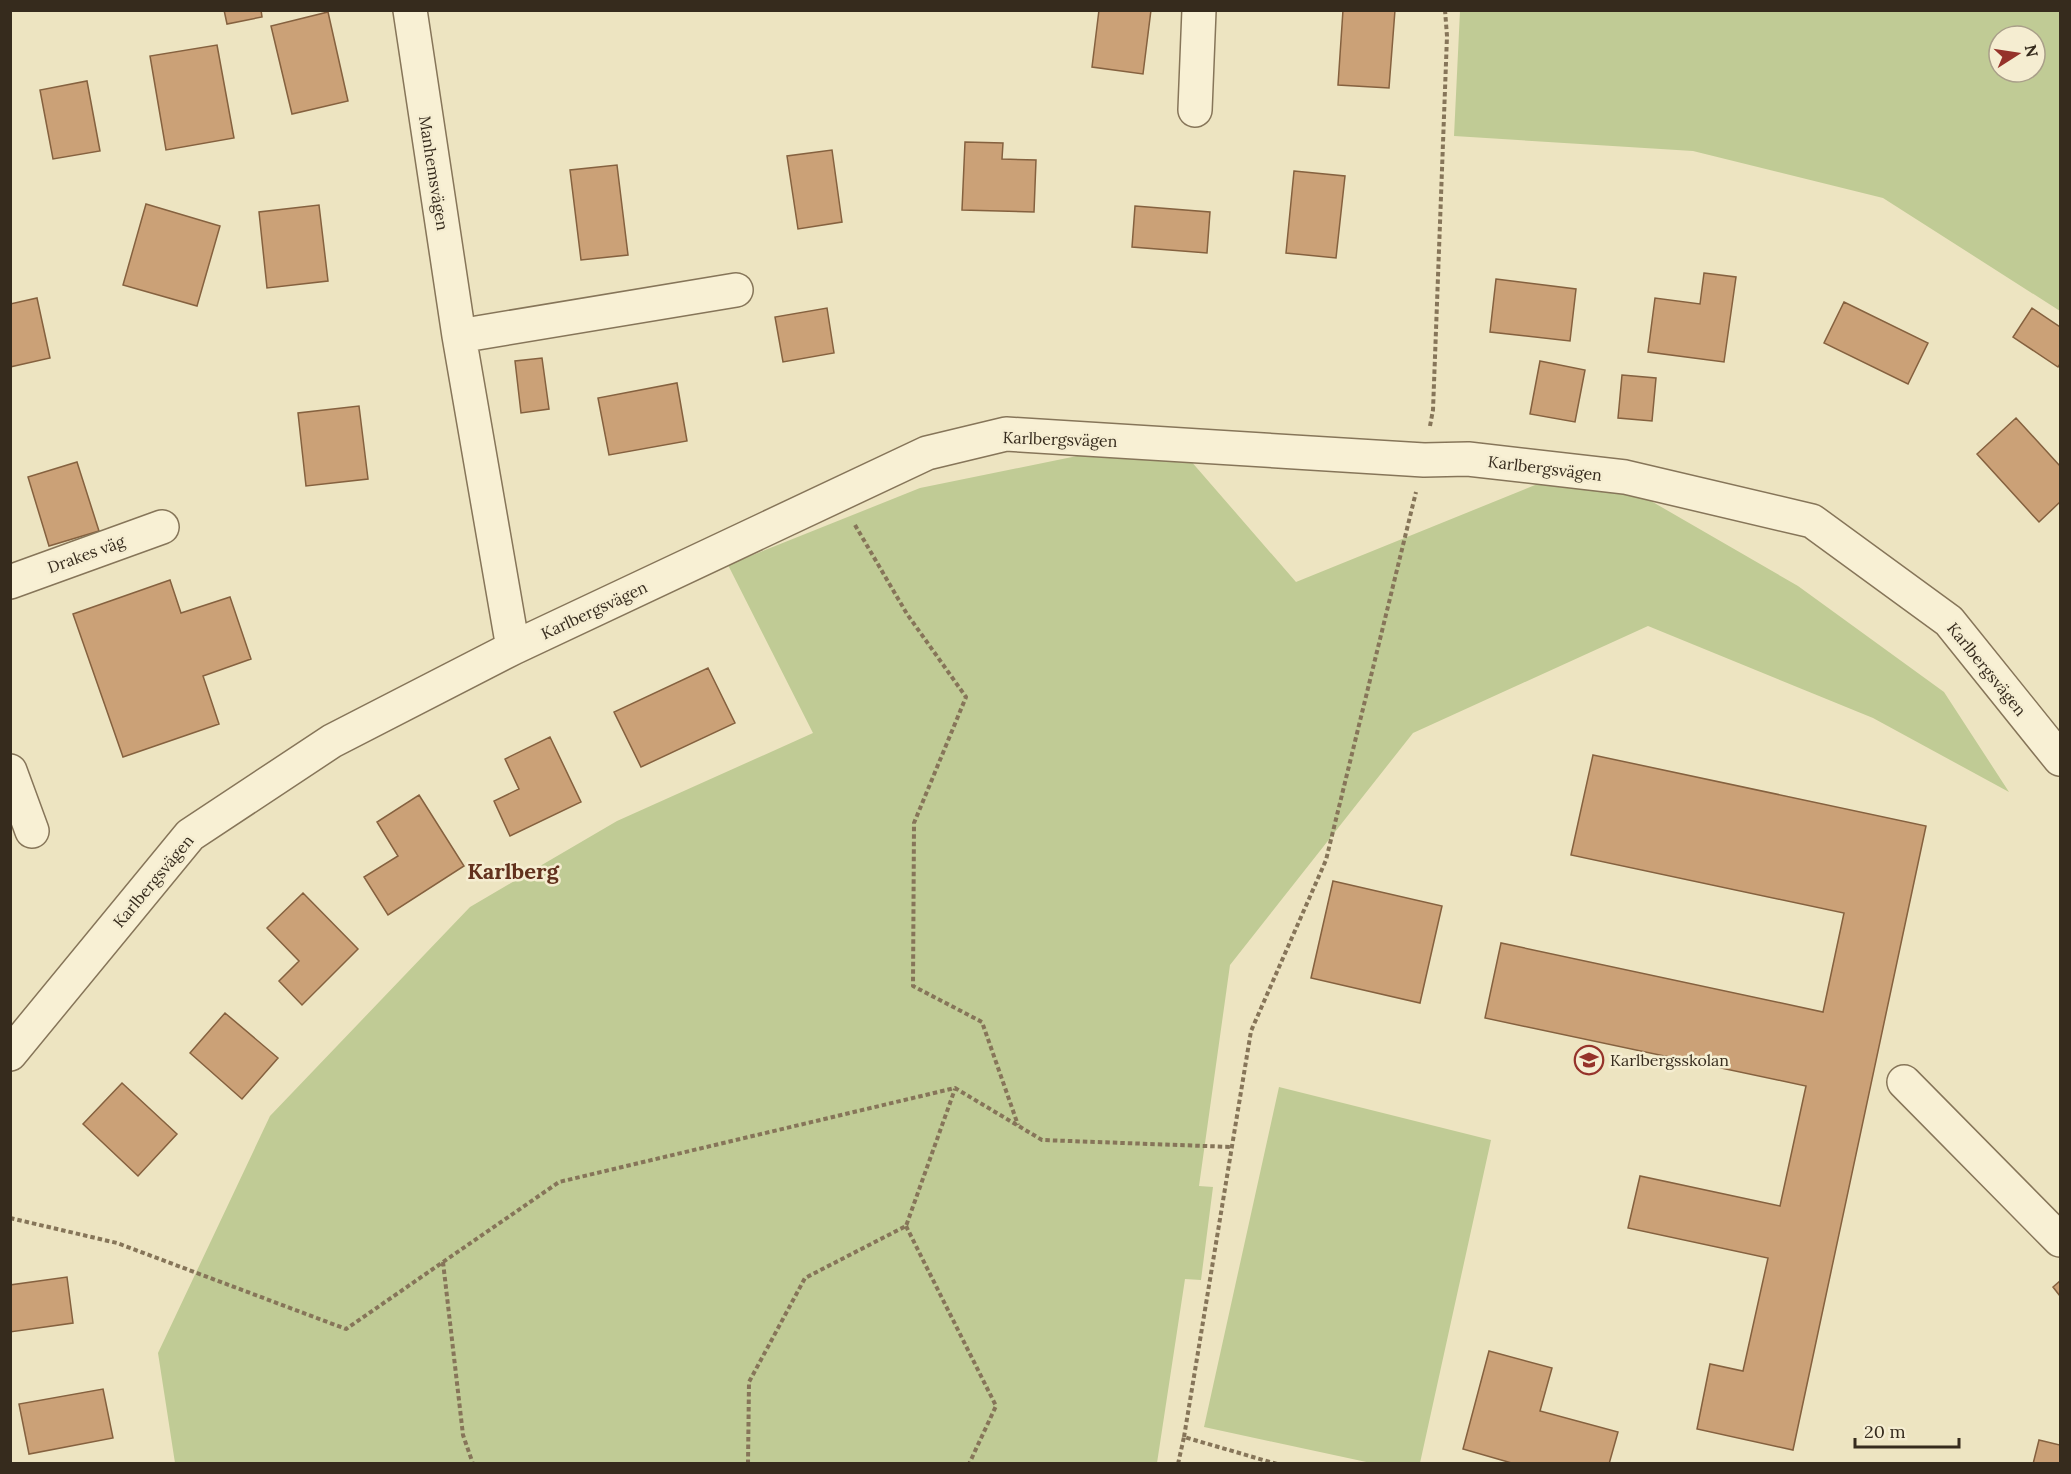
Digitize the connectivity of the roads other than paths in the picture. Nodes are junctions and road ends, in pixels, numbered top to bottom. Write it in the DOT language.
graph roads {
  1 [pos="410,10"];
  2 [pos="1199,10"];
  3 [pos="1195,110"];
  4 [pos="736,290"];
  5 [pos="459,336"];
  6 [pos="162,527"];
  7 [pos="10,582"];
  8 [pos="513,648"];
  9 [pos="2061,759"];
  10 [pos="10,771"];
  11 [pos="32,831"];
  12 [pos="10,1054"];
  13 [pos="1904,1082"];
  14 [pos="2061,1240"];
  1 -- 5 [label="street, Manhemsvägen"];
  2 -- 3 [label="street"];
  4 -- 5 [label="street"];
  5 -- 8 [label="street, Manhemsvägen"];
  6 -- 7 [label="street, Drakes väg"];
  8 -- 9 [label="street, Karlbergsvägen"];
  8 -- 12 [label="street, Karlbergsvägen"];
  10 -- 11 [label="street"];
  13 -- 14 [label="street"];
}
